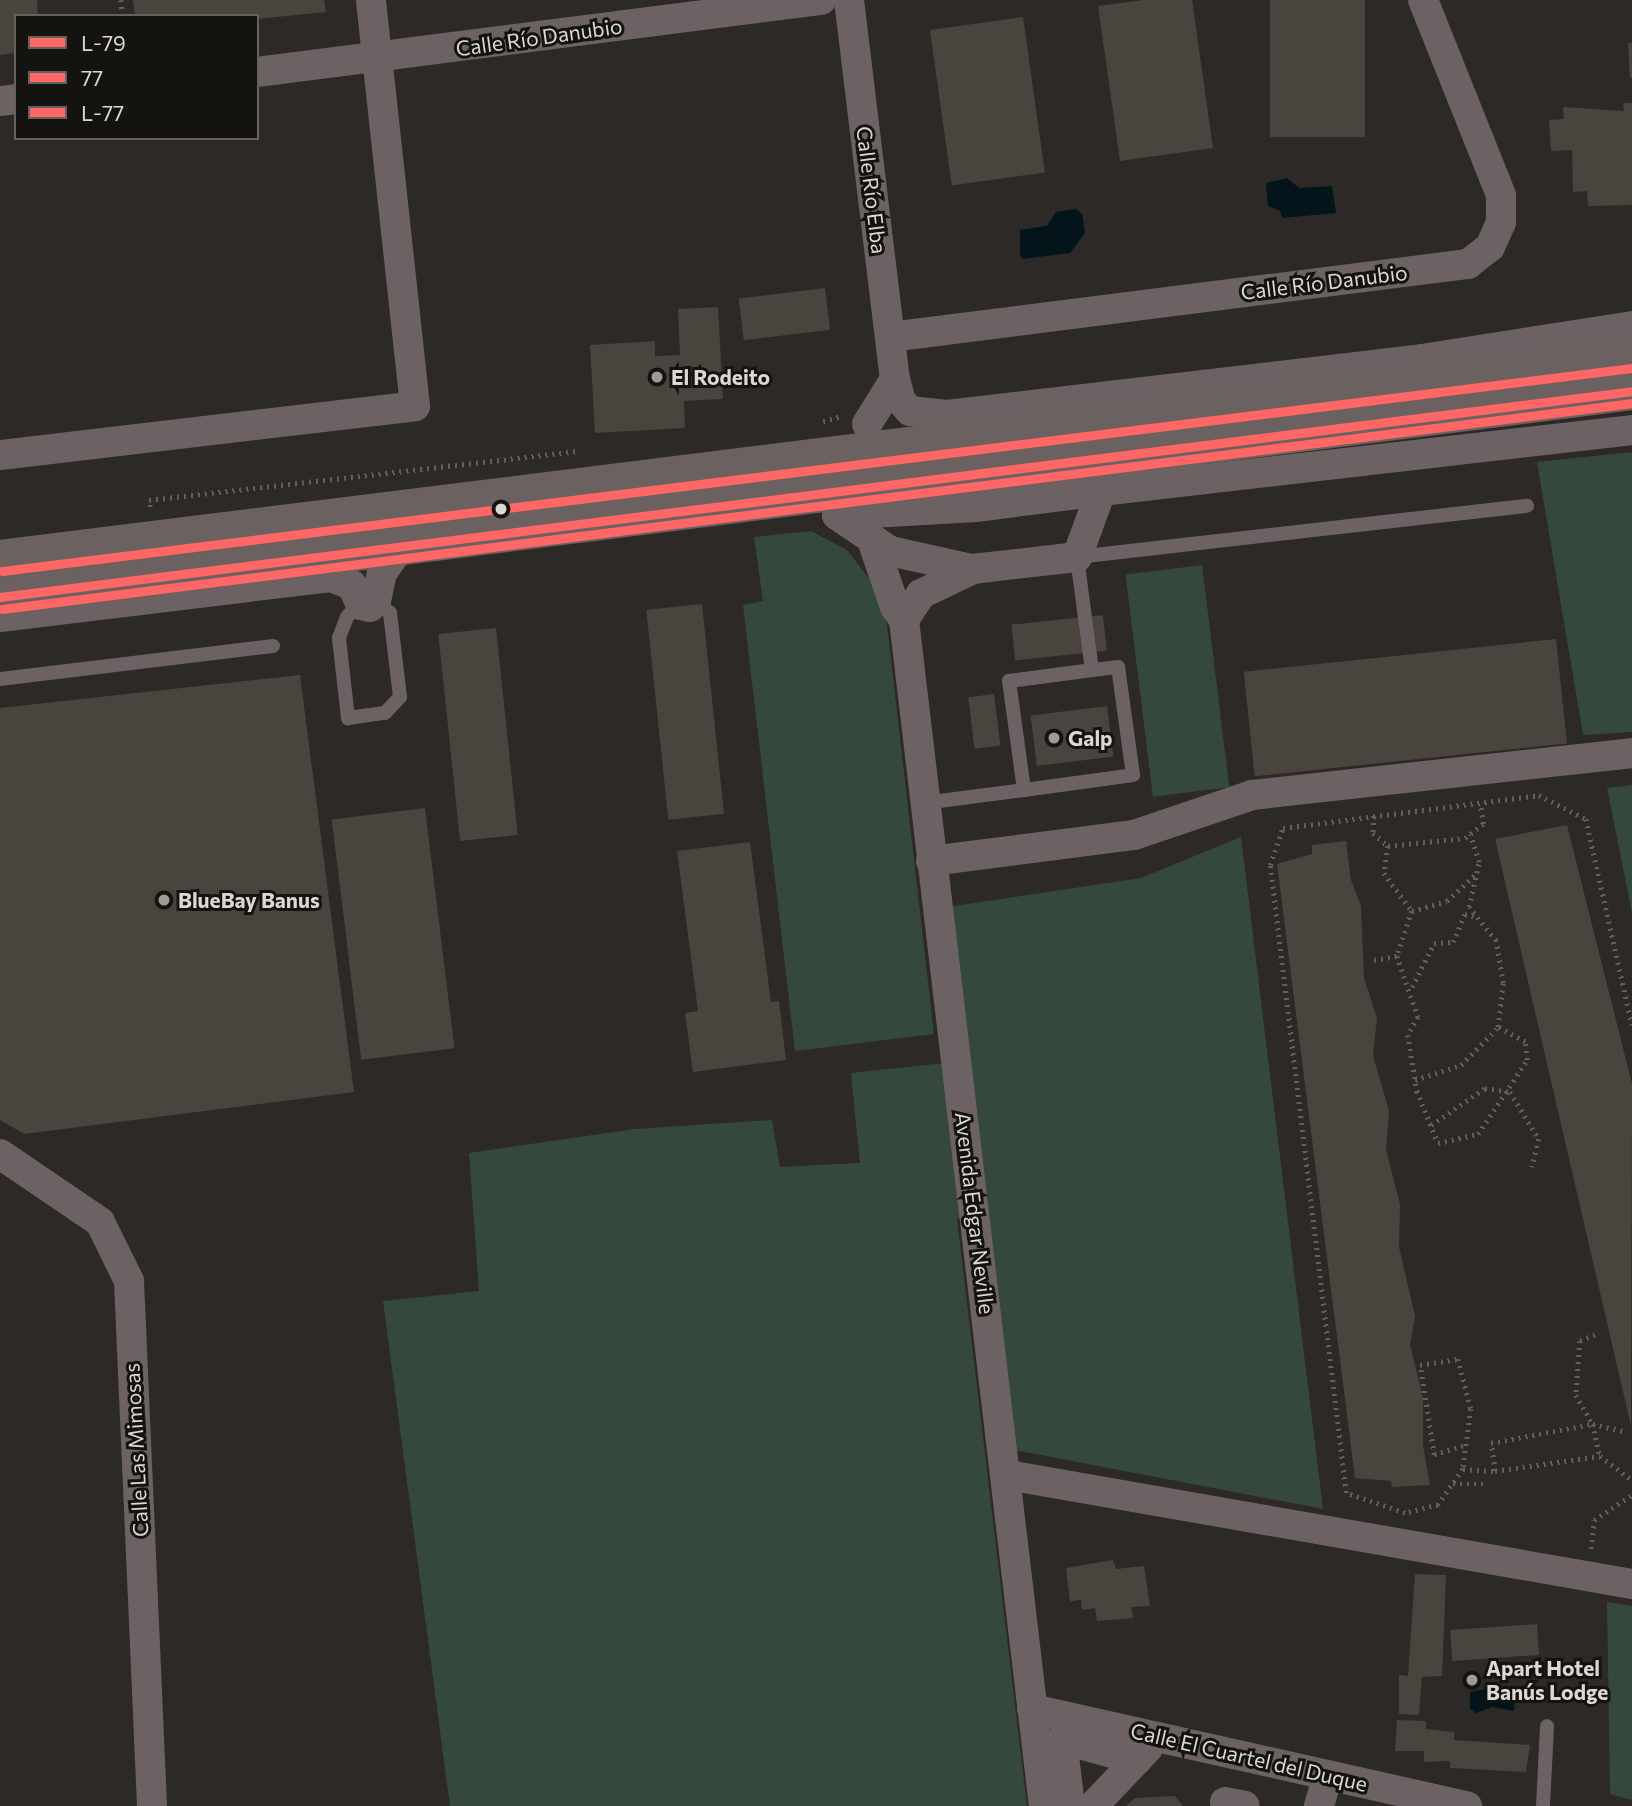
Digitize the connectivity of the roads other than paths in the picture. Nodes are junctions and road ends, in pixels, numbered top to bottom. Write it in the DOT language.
graph roads {
  1 [pos="371,0"];
  2 [pos="821,0"];
  3 [pos="849,0"];
  4 [pos="1423,0"];
  5 [pos="379,58"];
  6 [pos="259,72"];
  7 [pos="1632,326"];
  8 [pos="890,337"];
  9 [pos="1452,355"];
  10 [pos="1632,356"];
  11 [pos="895,379"];
  12 [pos="1632,391"];
  13 [pos="1295,396"];
  14 [pos="1169,411"];
  15 [pos="974,412"];
  16 [pos="867,424"];
  17 [pos="1632,430"];
  18 [pos="0,455"];
  19 [pos="811,456"];
  20 [pos="1101,491"];
  21 [pos="1527,506"];
  22 [pos="837,515"];
  23 [pos="535,529"];
  24 [pos="873,543"];
  25 [pos="400,547"];
  26 [pos="1077,558"];
  27 [pos="0,559"];
  28 [pos="972,569"];
  29 [pos="0,597"];
  30 [pos="368,602"];
  31 [pos="0,617"];
  32 [pos="904,620"];
  33 [pos="273,646"];
  34 [pos="1092,670"];
  35 [pos="0,679"];
  36 [pos="1632,753"];
  37 [pos="1024,790"];
  38 [pos="924,803"];
  39 [pos="931,861"];
  40 [pos="0,1154"];
  41 [pos="1007,1475"];
  42 [pos="1632,1584"];
  43 [pos="1032,1709"];
  44 [pos="1547,1726"];
  45 [pos="1159,1737"];
  46 [pos="1137,1760"];
  47 [pos="1328,1775"];
  48 [pos="152,1806"];
  49 [pos="1044,1806"];
  50 [pos="1070,1806"];
  51 [pos="1093,1806"];
  52 [pos="1319,1806"];
  53 [pos="1466,1806"];
  54 [pos="1543,1806"];
  1 -- 5 [label="street"];
  2 -- 5 [label="street, Calle Río Danubio"];
  3 -- 8 [label="street, Calle Río Elba"];
  4 -- 8 [label="street, Calle Río Danubio"];
  5 -- 6 [label="street, Calle Río Danubio"];
  5 -- 18 [label="street"];
  7 -- 9 [label="street"];
  8 -- 11 [label="street, Calle Río Elba"];
  9 -- 13 [label="highway"];
  9 -- 15 [label="street"];
  10 -- 13 [label="highway"];
  11 -- 15 [label="street, Calle Río Elba"];
  11 -- 16 [label="street"];
  12 -- 23 [label="highway"];
  13 -- 14 [label="highway"];
  14 -- 15 [label="highway"];
  14 -- 19 [label="highway"];
  16 -- 19 [label="highway"];
  17 -- 20 [label="street"];
  19 -- 27 [label="highway"];
  20 -- 22 [label="street"];
  20 -- 26 [label="street"];
  21 -- 26 [label="lane"];
  22 -- 23 [label="highway"];
  22 -- 24 [label="street"];
  23 -- 25 [label="highway"];
  24 -- 28 [label="street"];
  24 -- 32 [label="street, Avenida Edgar Neville"];
  25 -- 29 [label="highway"];
  25 -- 30 [label="street"];
  26 -- 28 [label="street"];
  26 -- 34 [label="lane"];
  28 -- 32 [label="street"];
  30 -- 30 [label="lane"];
  30 -- 31 [label="street"];
  32 -- 38 [label="street, Avenida Edgar Neville"];
  33 -- 35 [label="lane"];
  34 -- 37 [label="lane"];
  34 -- 37 [label="lane"];
  36 -- 39 [label="street"];
  37 -- 38 [label="lane"];
  38 -- 39 [label="street, Avenida Edgar Neville"];
  39 -- 41 [label="street, Avenida Edgar Neville"];
  40 -- 48 [label="street, Calle Las Mimosas"];
  41 -- 42 [label="street"];
  41 -- 43 [label="street, Avenida Edgar Neville"];
  43 -- 45 [label="street, Calle El Cuartel del Duque"];
  43 -- 49 [label="street, Avenida Edgar Neville"];
  44 -- 54 [label="lane"];
  45 -- 46 [label="street"];
  45 -- 47 [label="street, Calle El Cuartel del Duque"];
  46 -- 50 [label="street"];
  46 -- 51 [label="street"];
  47 -- 52 [label="street"];
  47 -- 53 [label="street, Calle El Cuartel del Duque"];
}
